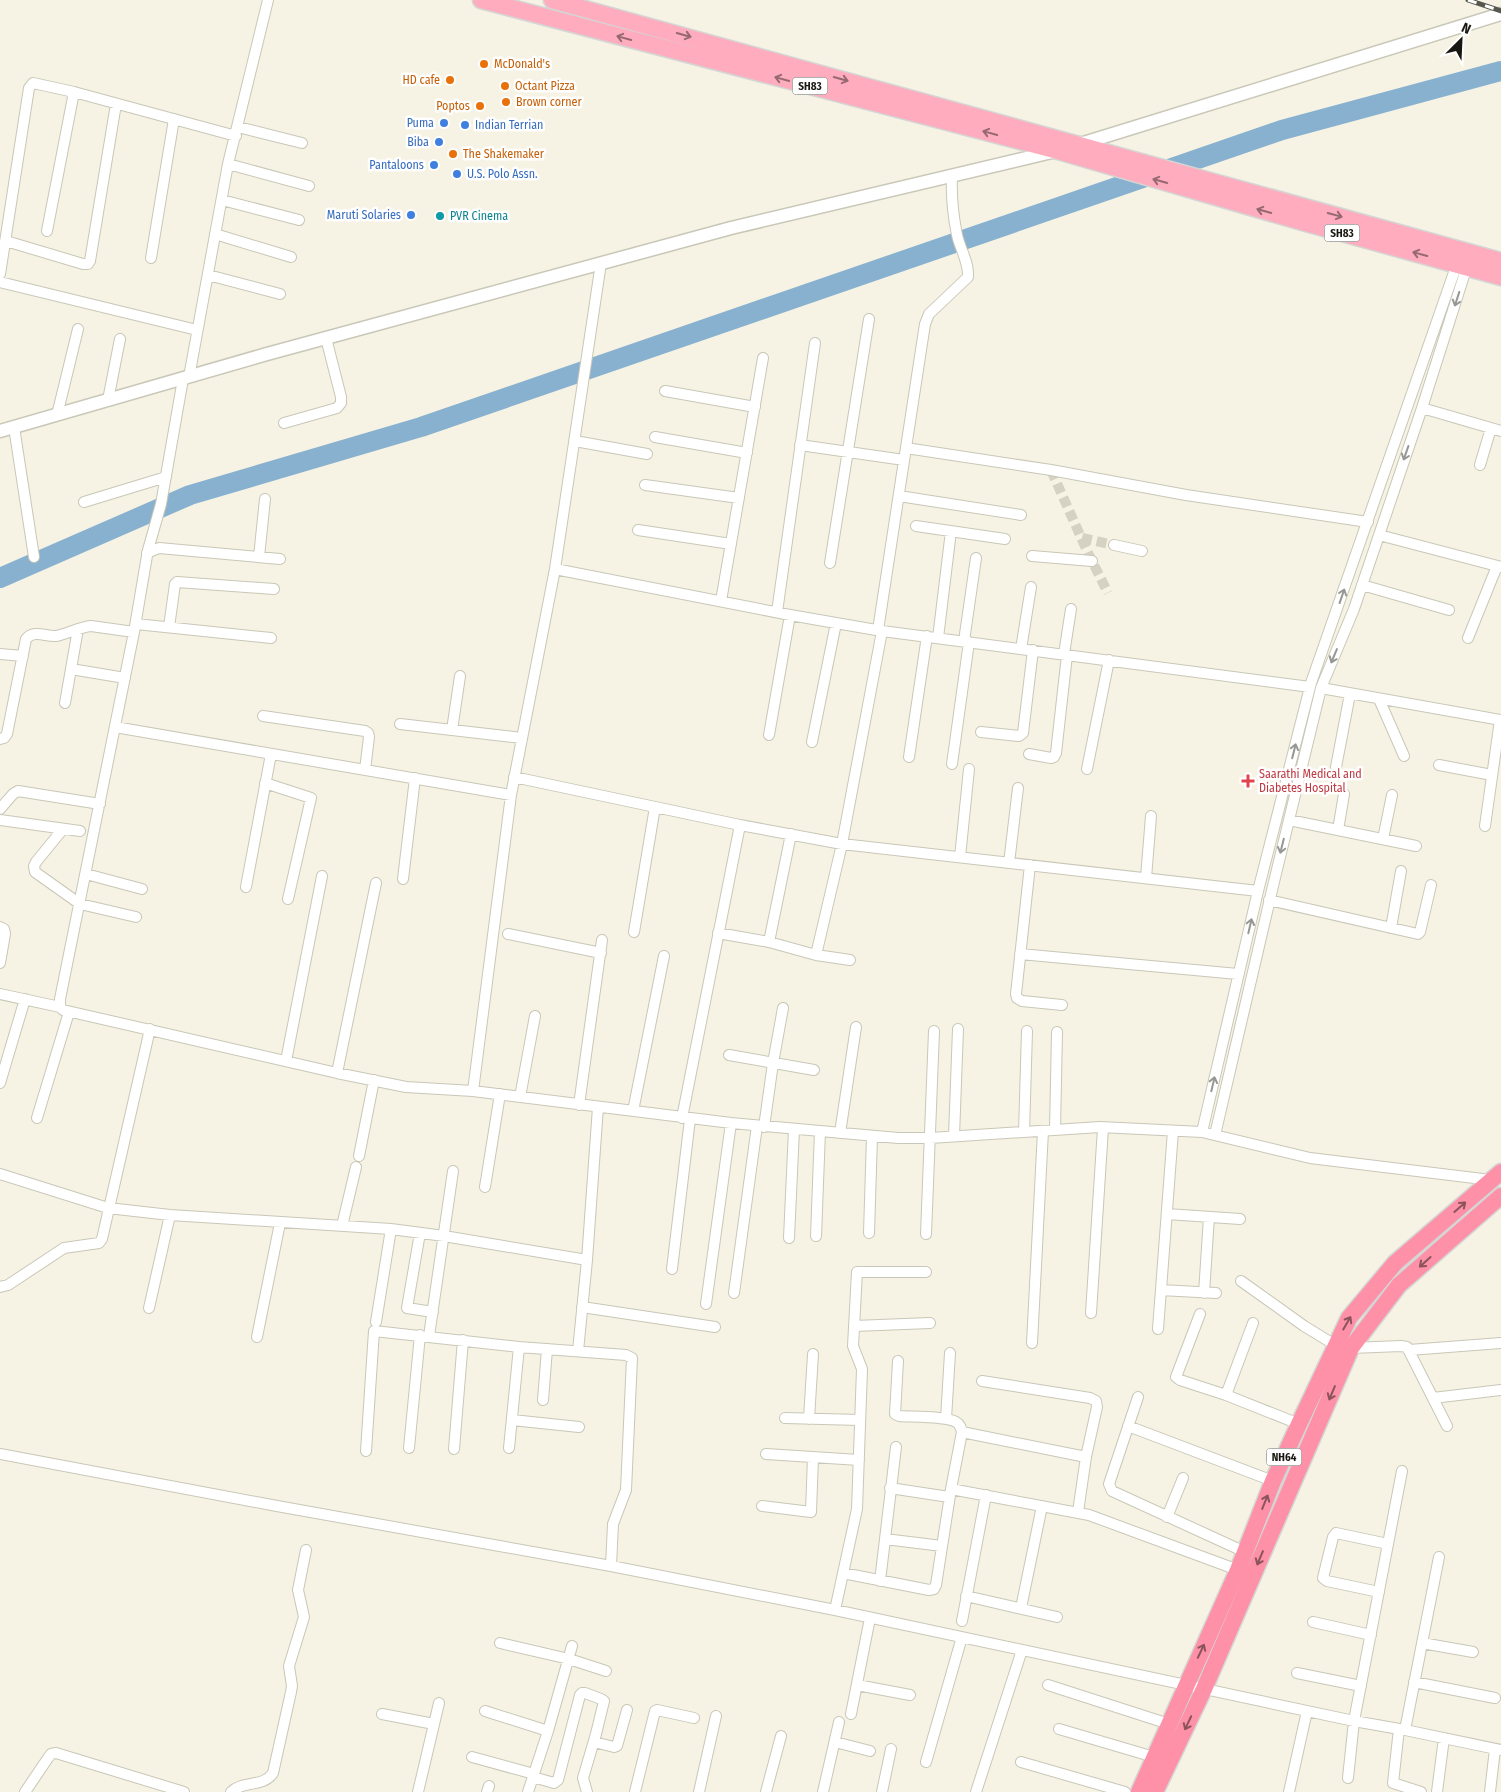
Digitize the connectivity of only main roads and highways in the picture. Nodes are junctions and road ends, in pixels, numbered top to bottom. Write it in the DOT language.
graph roads {
  1 [pos="481,0"];
  2 [pos="552,0"];
  3 [pos="1142,169"];
  4 [pos="1464,258"];
  5 [pos="1501,261"];
  6 [pos="1501,277"];
  7 [pos="1496,1176"];
  8 [pos="1501,1196"];
  9 [pos="1139,1792"];
  10 [pos="1155,1792"];
  3 -- 1 [label="main road, SH83, one-way"];
  2 -- 3 [label="main road, SH83, one-way"];
  3 -- 4 [label="main road, SH83"];
  4 -- 5 [label="main road, SH83"];
  4 -- 6 [label="main road, SH83"];
  9 -- 7 [label="highway, NH64, one-way"];
  8 -- 10 [label="highway, NH64, one-way"];
}
